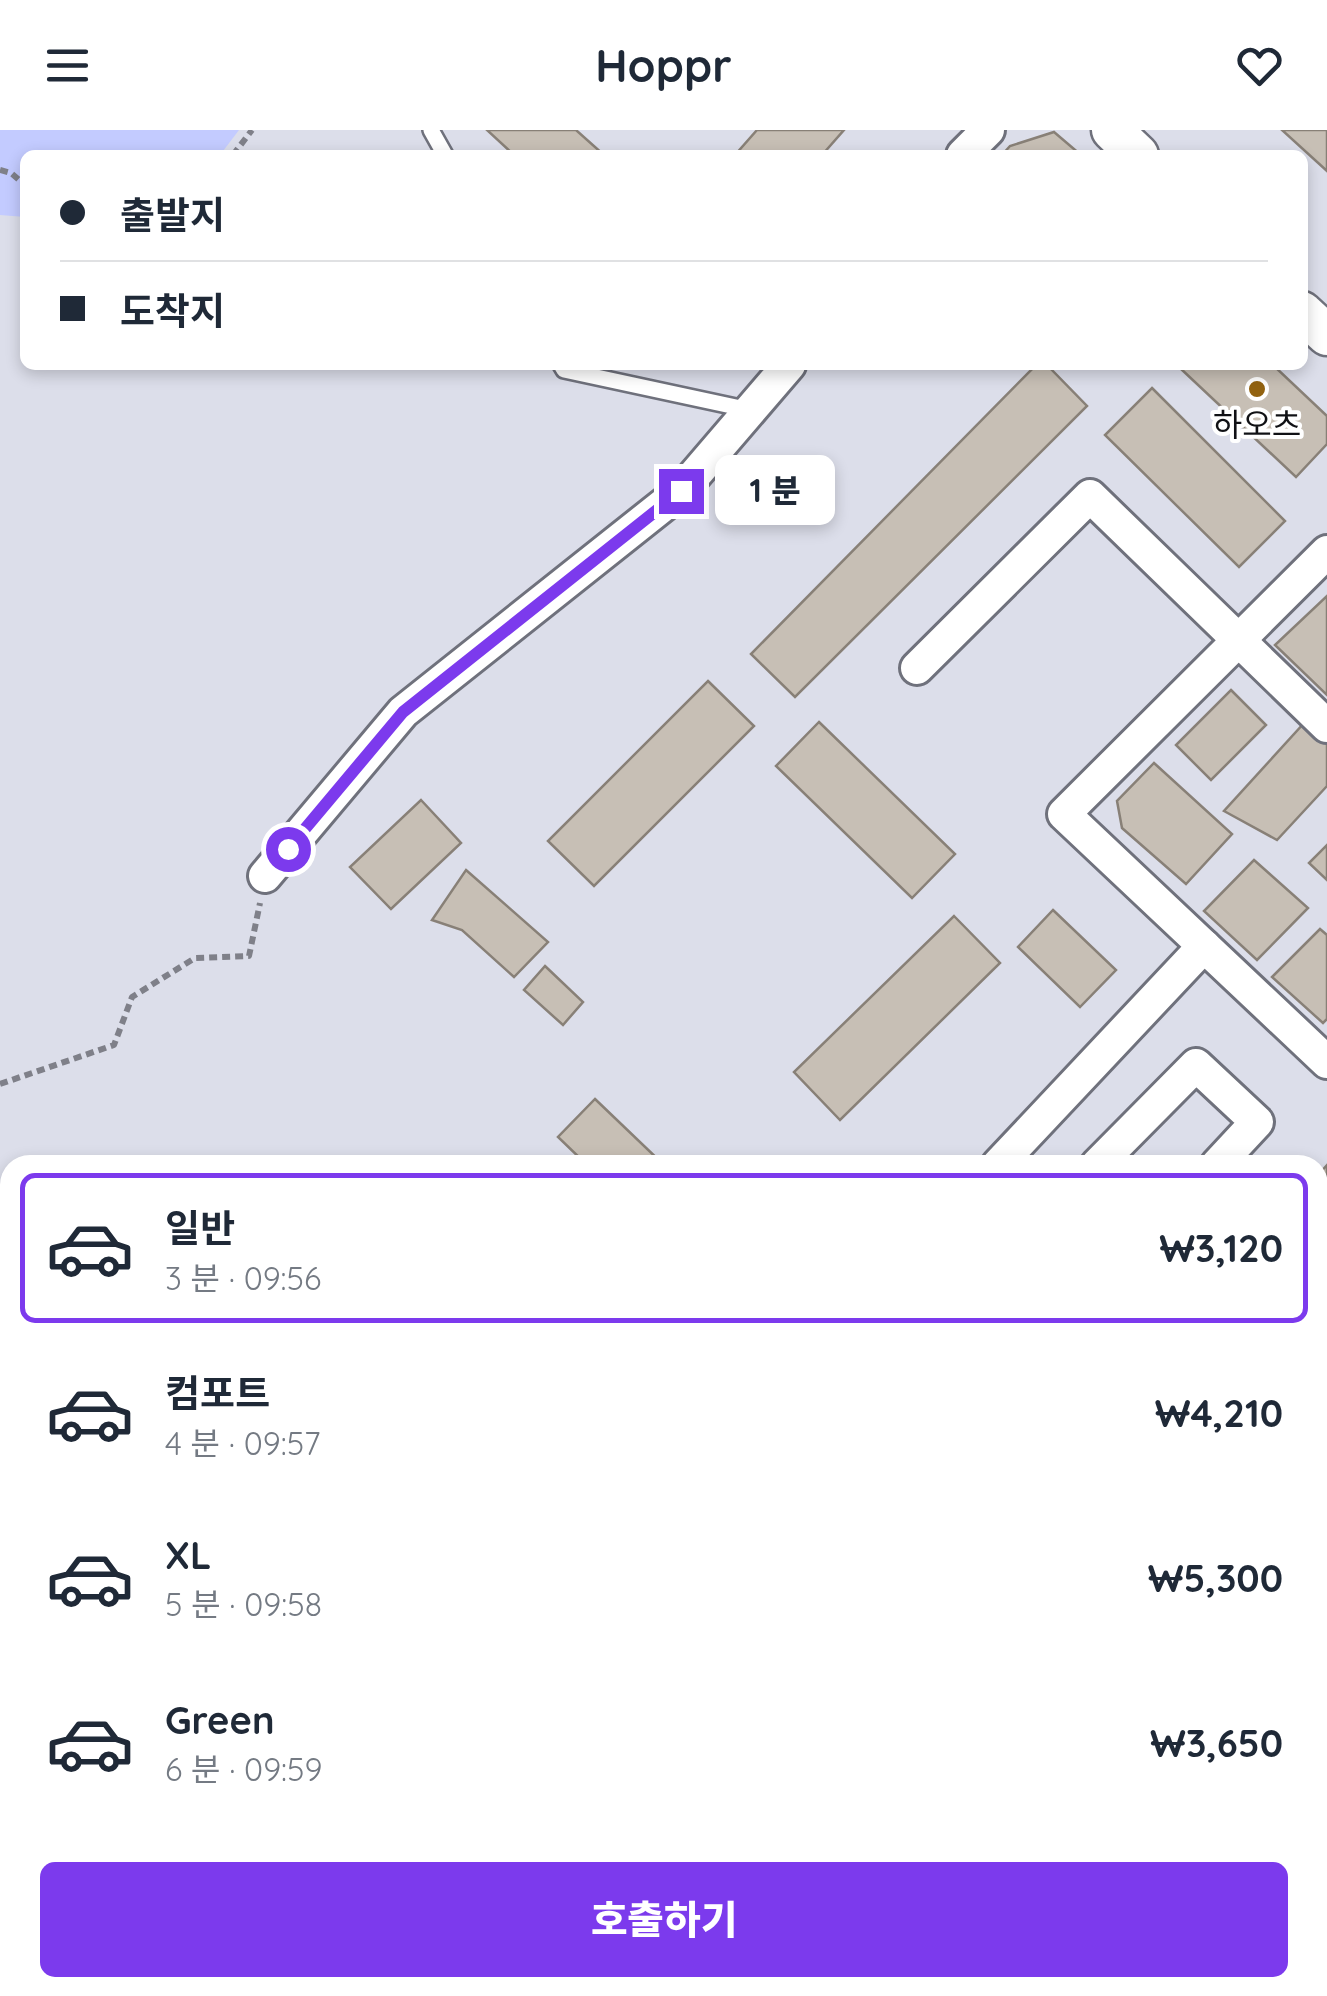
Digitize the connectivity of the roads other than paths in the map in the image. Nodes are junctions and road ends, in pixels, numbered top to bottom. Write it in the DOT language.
graph roads {
  1 [pos="988,130"];
  2 [pos="1112,130"];
  3 [pos="968,150"];
  4 [pos="1133,150"];
  5 [pos="1308,318"];
  6 [pos="1327,335"];
  7 [pos="564,370"];
  8 [pos="785,370"];
  9 [pos="752,411"];
  10 [pos="1327,552"];
  11 [pos="1238,641"];
  12 [pos="917,668"];
  13 [pos="1327,726"];
  14 [pos="266,876"];
  15 [pos="1204,946"];
  16 [pos="1327,1062"];
  17 [pos="1007,1155"];
  18 [pos="1107,1155"];
  19 [pos="1226,1155"];
  1 -- 3 [label="street"];
  2 -- 4 [label="street"];
  5 -- 6 [label="street"];
  7 -- 9 [label="lane"];
  8 -- 9 [label="street"];
  9 -- 14 [label="street"];
  10 -- 11 [label="street"];
  11 -- 12 [label="street"];
  11 -- 13 [label="street"];
  11 -- 15 [label="street"];
  15 -- 16 [label="street"];
  15 -- 17 [label="street"];
  18 -- 19 [label="street"];
}
